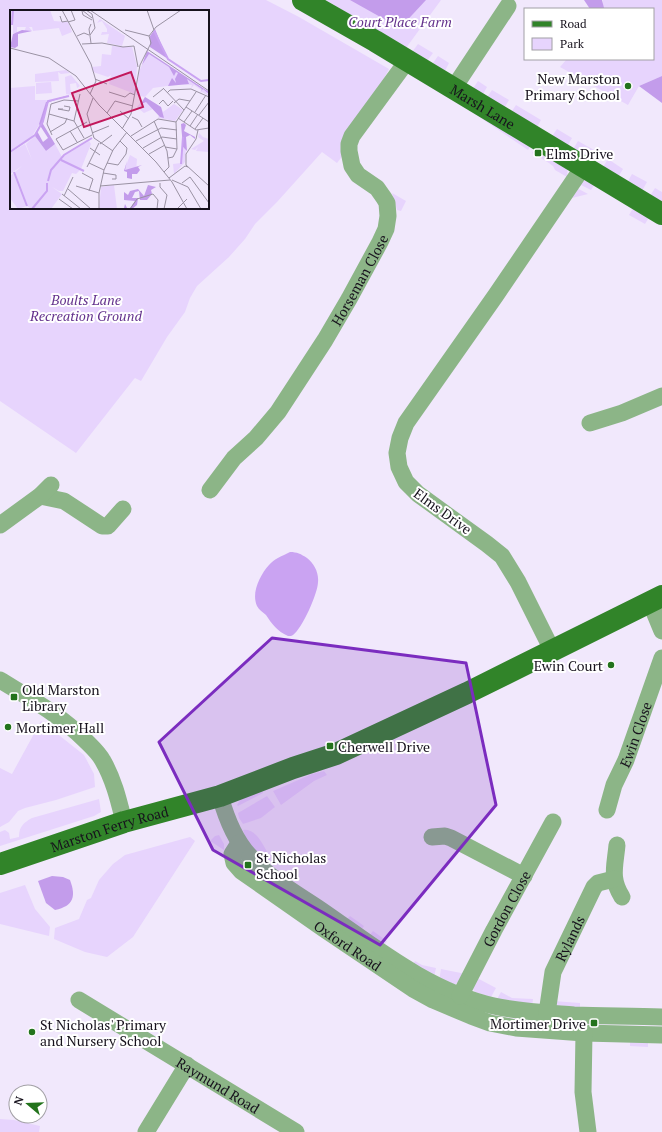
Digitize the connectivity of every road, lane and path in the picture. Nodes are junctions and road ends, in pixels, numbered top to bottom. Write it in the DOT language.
graph roads {
  1 [pos="303,0"];
  2 [pos="508,6"];
  3 [pos="407,61"];
  4 [pos="453,89"];
  5 [pos="583,167"];
  6 [pos="662,214"];
  7 [pos="662,396"];
  8 [pos="590,423"];
  9 [pos="210,490"];
  10 [pos="123,509"];
  11 [pos="0,525"];
  12 [pos="656,599"];
  13 [pos="662,631"];
  14 [pos="552,650"];
  15 [pos="662,658"];
  16 [pos="0,680"];
  17 [pos="220,796"];
  18 [pos="607,810"];
  19 [pos="124,822"];
  20 [pos="553,822"];
  21 [pos="432,837"];
  22 [pos="239,843"];
  23 [pos="617,845"];
  24 [pos="0,864"];
  25 [pos="524,876"];
  26 [pos="614,879"];
  27 [pos="622,897"];
  28 [pos="460,996"];
  29 [pos="79,1000"];
  30 [pos="547,1013"];
  31 [pos="492,1014"];
  32 [pos="662,1017"];
  33 [pos="584,1033"];
  34 [pos="662,1035"];
  35 [pos="187,1065"];
  36 [pos="146,1132"];
  37 [pos="296,1132"];
  38 [pos="588,1132"];
  1 -- 3 [label="main road, Marsh Lane"];
  2 -- 4 [label="street"];
  3 -- 4 [label="main road, Marsh Lane"];
  3 -- 9 [label="street, Horseman Close"];
  4 -- 5 [label="main road, Marsh Lane"];
  5 -- 6 [label="main road, Marsh Lane"];
  5 -- 14 [label="street, Elms Drive"];
  7 -- 8 [label="street"];
  10 -- 11 [label="street"];
  12 -- 13 [label="street"];
  12 -- 14 [label="main road"];
  14 -- 17 [label="main road"];
  15 -- 18 [label="street, Ewin Close"];
  16 -- 19 [label="street"];
  17 -- 19 [label="main road, Marston Ferry Road"];
  17 -- 22 [label="street, Oxford Road"];
  19 -- 24 [label="main road, Marston Ferry Road"];
  20 -- 25 [label="street, Gordon Close"];
  21 -- 25 [label="street"];
  22 -- 28 [label="street, Oxford Road"];
  22 -- 31 [label="street, Oxford Road"];
  23 -- 26 [label="street"];
  25 -- 28 [label="street, Gordon Close"];
  26 -- 27 [label="street"];
  26 -- 30 [label="street, Rylands"];
  28 -- 31 [label="street, Oxford Road"];
  29 -- 35 [label="street, Raymund Road"];
  30 -- 31 [label="street, Oxford Road"];
  30 -- 32 [label="street, Oxford Road"];
  31 -- 33 [label="street, Oxford Road"];
  33 -- 34 [label="street, Oxford Road"];
  33 -- 38 [label="street"];
  35 -- 36 [label="street"];
  35 -- 37 [label="street, Raymund Road"];
}
